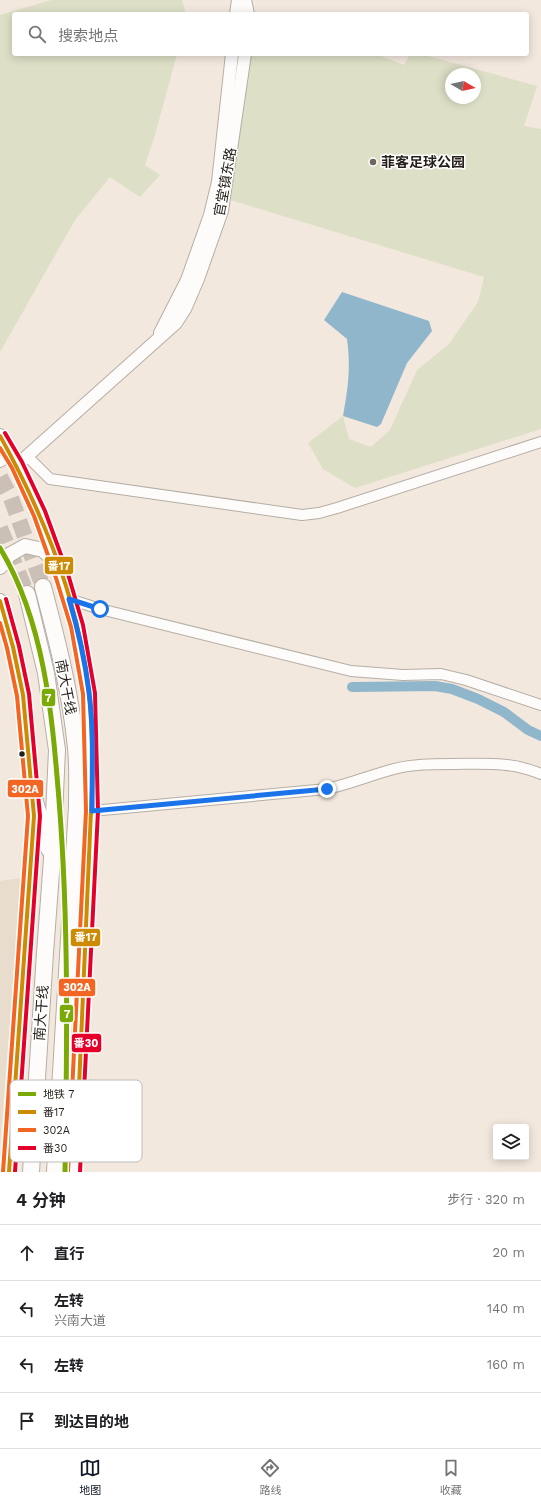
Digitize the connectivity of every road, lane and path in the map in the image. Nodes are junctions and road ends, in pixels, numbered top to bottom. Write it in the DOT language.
graph roads {
  1 [pos="238,0"];
  2 [pos="245,0"];
  3 [pos="236,12"];
  4 [pos="248,12"];
  5 [pos="232,56"];
  6 [pos="245,56"];
  7 [pos="156,341"];
  8 [pos="0,436"];
  9 [pos="541,442"];
  10 [pos="28,456"];
  11 [pos="9,461"];
  12 [pos="58,563"];
  13 [pos="0,567"];
  14 [pos="43,587"];
  15 [pos="27,594"];
  16 [pos="69,599"];
  17 [pos="0,601"];
  18 [pos="541,705"];
  19 [pos="541,774"];
  20 [pos="32,791"];
  21 [pos="92,811"];
  22 [pos="90,853"];
  23 [pos="52,859"];
  24 [pos="71,921"];
  25 [pos="16,1080"];
  26 [pos="37,1080"];
  27 [pos="61,1080"];
  28 [pos="79,1080"];
  29 [pos="10,1158"];
  30 [pos="32,1162"];
  31 [pos="56,1162"];
  32 [pos="75,1162"];
  33 [pos="9,1172"];
  34 [pos="31,1172"];
  35 [pos="55,1172"];
  36 [pos="74,1172"];
  1 -- 3 [label="street"];
  2 -- 4 [label="street"];
  5 -- 7 [label="street, 官堂镇东路"];
  6 -- 7 [label="street, 官堂镇东路"];
  7 -- 10 [label="street, 官堂镇东路"];
  8 -- 11 [label="main road"];
  9 -- 10 [label="street"];
  10 -- 11 [label="street, 官堂镇东路"];
  11 -- 12 [label="main road"];
  12 -- 13 [label="main road"];
  12 -- 16 [label="main road"];
  14 -- 24 [label="highway, 南大干线"];
  15 -- 23 [label="highway, 南大干线"];
  16 -- 18 [label="street"];
  16 -- 21 [label="main road"];
  17 -- 20 [label="main road"];
  19 -- 21 [label="street"];
  20 -- 23 [label="highway"];
  20 -- 25 [label="main road"];
  21 -- 22 [label="main road"];
  22 -- 24 [label="highway"];
  22 -- 28 [label="main road"];
  23 -- 26 [label="highway, 南大干线"];
  24 -- 27 [label="highway, 南大干线"];
  29 -- 33 [label="main road"];
  30 -- 34 [label="highway, 南大干线"];
  31 -- 35 [label="highway, 南大干线"];
  32 -- 36 [label="main road"];
}
